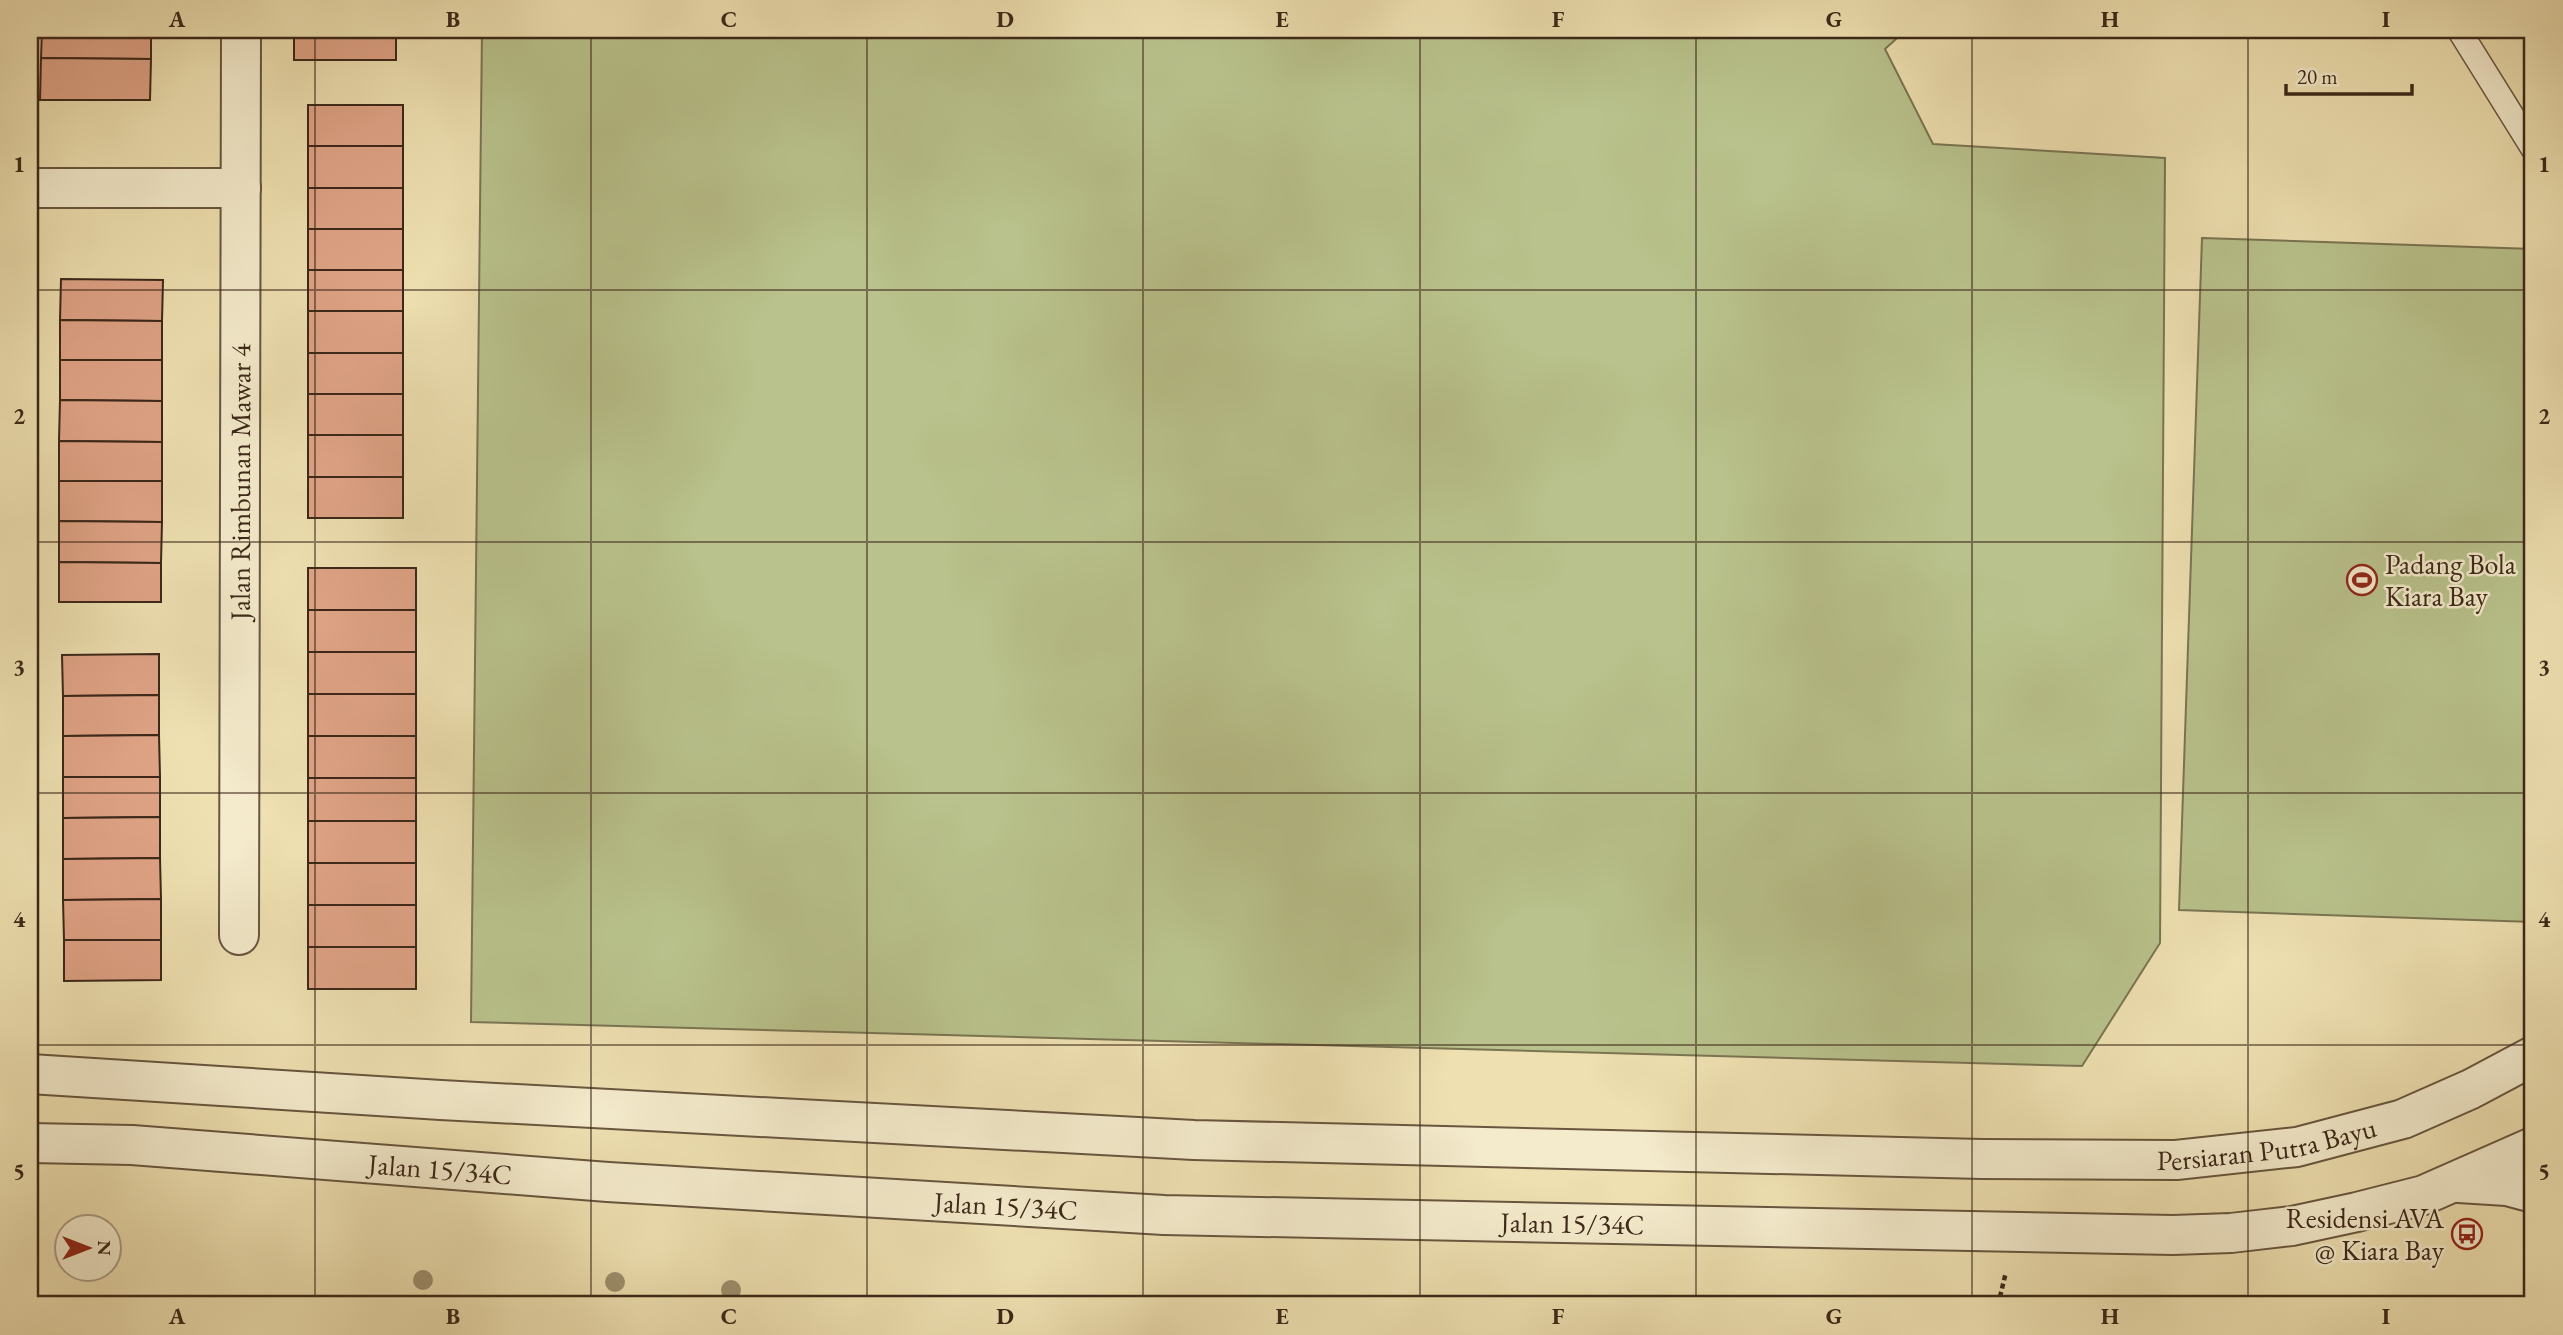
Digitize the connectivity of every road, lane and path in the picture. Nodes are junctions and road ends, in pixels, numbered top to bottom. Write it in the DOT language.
graph roads {
  1 [pos="241,30"];
  2 [pos="2459,30"];
  3 [pos="2533,149"];
  4 [pos="30,188"];
  5 [pos="241,188"];
  6 [pos="239,935"];
  7 [pos="2533,1056"];
  8 [pos="30,1074"];
  9 [pos="30,1143"];
  10 [pos="2533,1147"];
  11 [pos="2454,1182"];
  12 [pos="2533,1193"];
  1 -- 5 [label="street, Jalan Rimbunan Mawar 4"];
  2 -- 3 [label="lane"];
  4 -- 5 [label="street"];
  5 -- 6 [label="street, Jalan Rimbunan Mawar 4"];
  7 -- 8 [label="street, Persiaran Putra Bayu"];
  9 -- 11 [label="street, Jalan 15/34C"];
  10 -- 11 [label="street"];
  11 -- 12 [label="street"];
}
